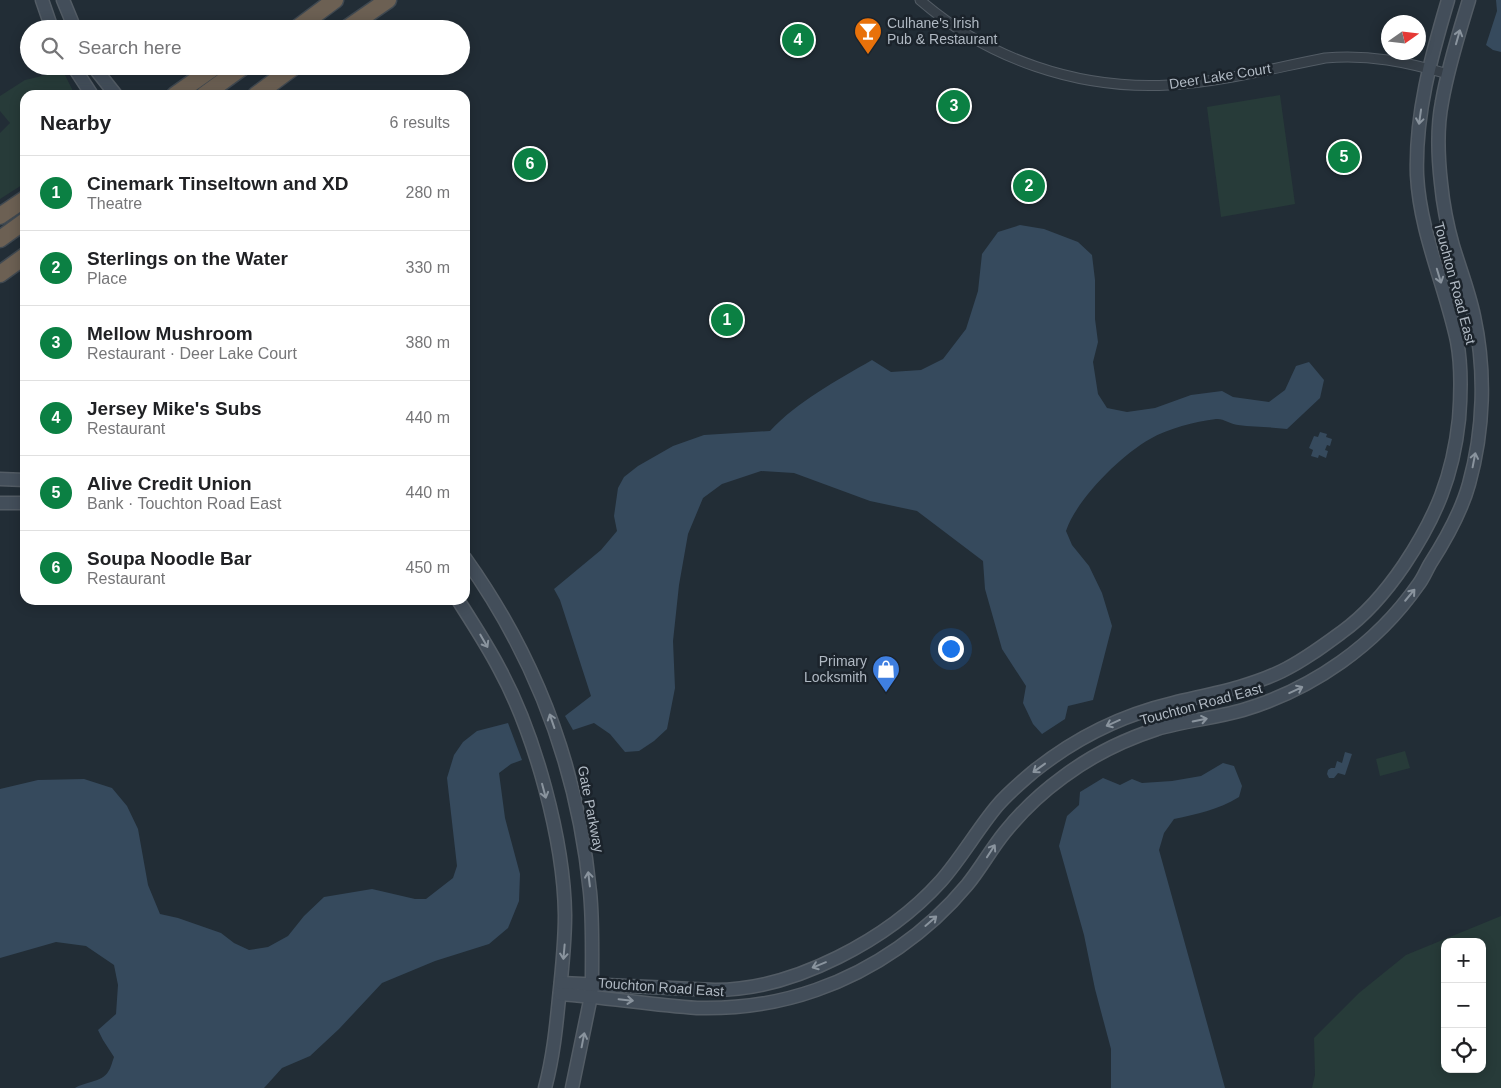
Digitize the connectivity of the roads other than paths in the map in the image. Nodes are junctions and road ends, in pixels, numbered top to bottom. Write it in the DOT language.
graph roads {
  1 [pos="42,0"];
  2 [pos="63,0"];
  3 [pos="335,0"];
  4 [pos="388,0"];
  5 [pos="920,0"];
  6 [pos="1448,0"];
  7 [pos="1469,0"];
  8 [pos="316,14"];
  9 [pos="49,20"];
  10 [pos="71,20"];
  11 [pos="303,20"];
  12 [pos="308,20"];
  13 [pos="359,20"];
  14 [pos="1429,69"];
  15 [pos="1448,74"];
  16 [pos="79,75"];
  17 [pos="100,75"];
  18 [pos="203,75"];
  19 [pos="232,75"];
  20 [pos="283,75"];
  21 [pos="89,90"];
  22 [pos="112,90"];
  23 [pos="182,90"];
  24 [pos="211,90"];
  25 [pos="263,90"];
  26 [pos="20,202"];
  27 [pos="0,216"];
  28 [pos="20,225"];
  29 [pos="0,239"];
  30 [pos="20,260"];
  31 [pos="0,274"];
  32 [pos="0,479"];
  33 [pos="20,480"];
  34 [pos="1442,497"];
  35 [pos="0,503"];
  36 [pos="20,503"];
  37 [pos="1460,507"];
  38 [pos="1433,517"];
  39 [pos="1452,525"];
  40 [pos="470,565"];
  41 [pos="461,605"];
  42 [pos="1244,686"];
  43 [pos="1250,708"];
  44 [pos="984,823"];
  45 [pos="1003,834"];
  46 [pos="864,943"];
  47 [pos="851,950"];
  48 [pos="878,962"];
  49 [pos="857,973"];
  50 [pos="560,988"];
  51 [pos="592,990"];
  52 [pos="545,1088"];
  53 [pos="572,1088"];
  1 -- 9 [label="street"];
  2 -- 10 [label="street"];
  3 -- 8 [label="highway"];
  4 -- 13 [label="highway"];
  5 -- 14 [label="street, Deer Lake Court"];
  6 -- 14 [label="street, Touchton Road East"];
  15 -- 7 [label="street, Touchton Road East, one-way"];
  8 -- 11 [label="highway"];
  8 -- 12 [label="highway"];
  14 -- 15 [label="street, Deer Lake Court"];
  14 -- 34 [label="street, Touchton Road East, one-way"];
  37 -- 15 [label="street, Touchton Road East, one-way"];
  16 -- 21 [label="street"];
  17 -- 22 [label="street"];
  18 -- 23 [label="highway"];
  19 -- 24 [label="highway"];
  20 -- 25 [label="highway"];
  26 -- 27 [label="highway"];
  28 -- 29 [label="highway"];
  30 -- 31 [label="highway"];
  32 -- 33 [label="street"];
  34 -- 37 [label="street"];
  34 -- 38 [label="street, Touchton Road East"];
  35 -- 36 [label="street"];
  37 -- 39 [label="street, Touchton Road East"];
  38 -- 39 [label="street"];
  38 -- 42 [label="street, Touchton Road East"];
  43 -- 39 [label="street, Touchton Road East, one-way"];
  51 -- 40 [label="street, Gate Parkway, one-way"];
  41 -- 50 [label="street, one-way"];
  42 -- 43 [label="street"];
  42 -- 44 [label="street, Touchton Road East, one-way"];
  45 -- 43 [label="street, Touchton Road East, one-way"];
  44 -- 45 [label="street"];
  44 -- 46 [label="street, Touchton Road East"];
  48 -- 45 [label="street, Touchton Road East, one-way"];
  46 -- 47 [label="street, Touchton Road East"];
  46 -- 48 [label="street"];
  47 -- 49 [label="street"];
  47 -- 51 [label="street, Touchton Road East, one-way"];
  48 -- 49 [label="street, Touchton Road East"];
  51 -- 49 [label="street, Touchton Road East, one-way"];
  50 -- 51 [label="street, Touchton Road East"];
  50 -- 52 [label="street"];
  53 -- 51 [label="street, Gate Parkway, one-way"];
}
